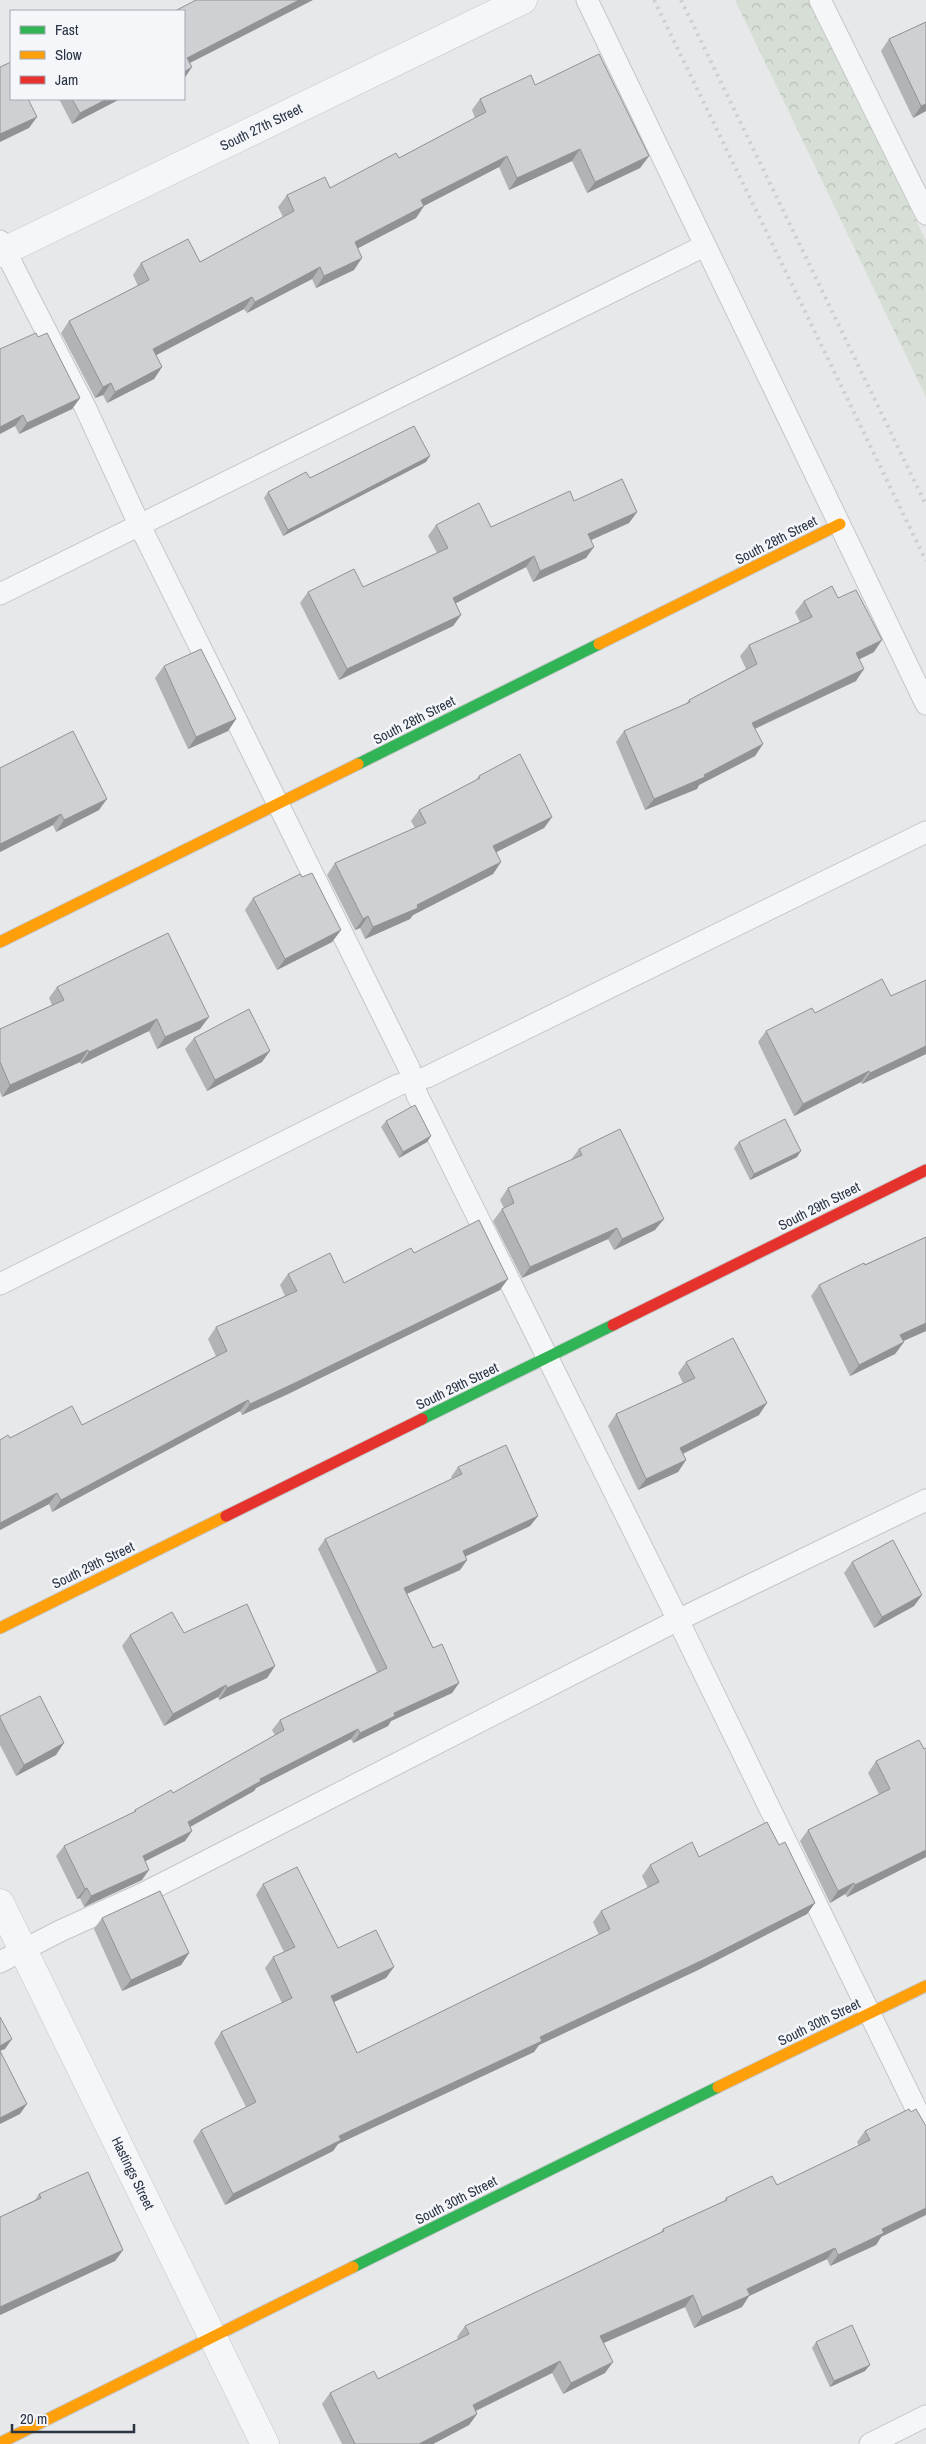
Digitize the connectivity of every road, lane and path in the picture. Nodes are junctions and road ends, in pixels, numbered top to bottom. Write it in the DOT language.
graph roads {
  1 [pos="523,0"];
  2 [pos="587,0"];
  3 [pos="820,0"];
  4 [pos="925,209"];
  5 [pos="704,246"];
  6 [pos="2,248"];
  7 [pos="139,524"];
  8 [pos="840,524"];
  9 [pos="0,594"];
  10 [pos="926,704"];
  11 [pos="278,804"];
  12 [pos="926,832"];
  13 [pos="0,942"];
  14 [pos="413,1081"];
  15 [pos="926,1170"];
  16 [pos="0,1284"];
  17 [pos="548,1358"];
  18 [pos="926,1500"];
  19 [pos="678,1620"];
  20 [pos="0,1628"];
  21 [pos="0,1903"];
  22 [pos="12,1956"];
  23 [pos="926,1986"];
  24 [pos="870,2014"];
  25 [pos="926,2129"];
  26 [pos="214,2338"];
  27 [pos="926,2416"];
  28 [pos="0,2444"];
  29 [pos="265,2444"];
  30 [pos="870,2444"];
  1 -- 6 [label="street, South 27th Street"];
  2 -- 5 [label="lane"];
  3 -- 4 [label="lane"];
  5 -- 7 [label="lane"];
  5 -- 8 [label="lane"];
  6 -- 7 [label="lane"];
  7 -- 9 [label="lane"];
  7 -- 11 [label="lane"];
  8 -- 10 [label="lane"];
  8 -- 11 [label="street, South 28th Street"];
  11 -- 13 [label="street, South 28th Street"];
  11 -- 14 [label="lane"];
  12 -- 14 [label="lane"];
  14 -- 16 [label="lane"];
  14 -- 17 [label="lane"];
  15 -- 17 [label="street, South 29th Street"];
  17 -- 19 [label="lane"];
  17 -- 20 [label="street, South 29th Street"];
  18 -- 19 [label="lane"];
  19 -- 22 [label="lane"];
  19 -- 24 [label="lane"];
  21 -- 22 [label="street, Hastings Street"];
  22 -- 26 [label="street, Hastings Street"];
  23 -- 24 [label="street, South 30th Street"];
  24 -- 25 [label="lane"];
  24 -- 26 [label="street, South 30th Street"];
  26 -- 28 [label="street, South 30th Street"];
  26 -- 29 [label="street, Hastings Street"];
  27 -- 30 [label="lane"];
}
